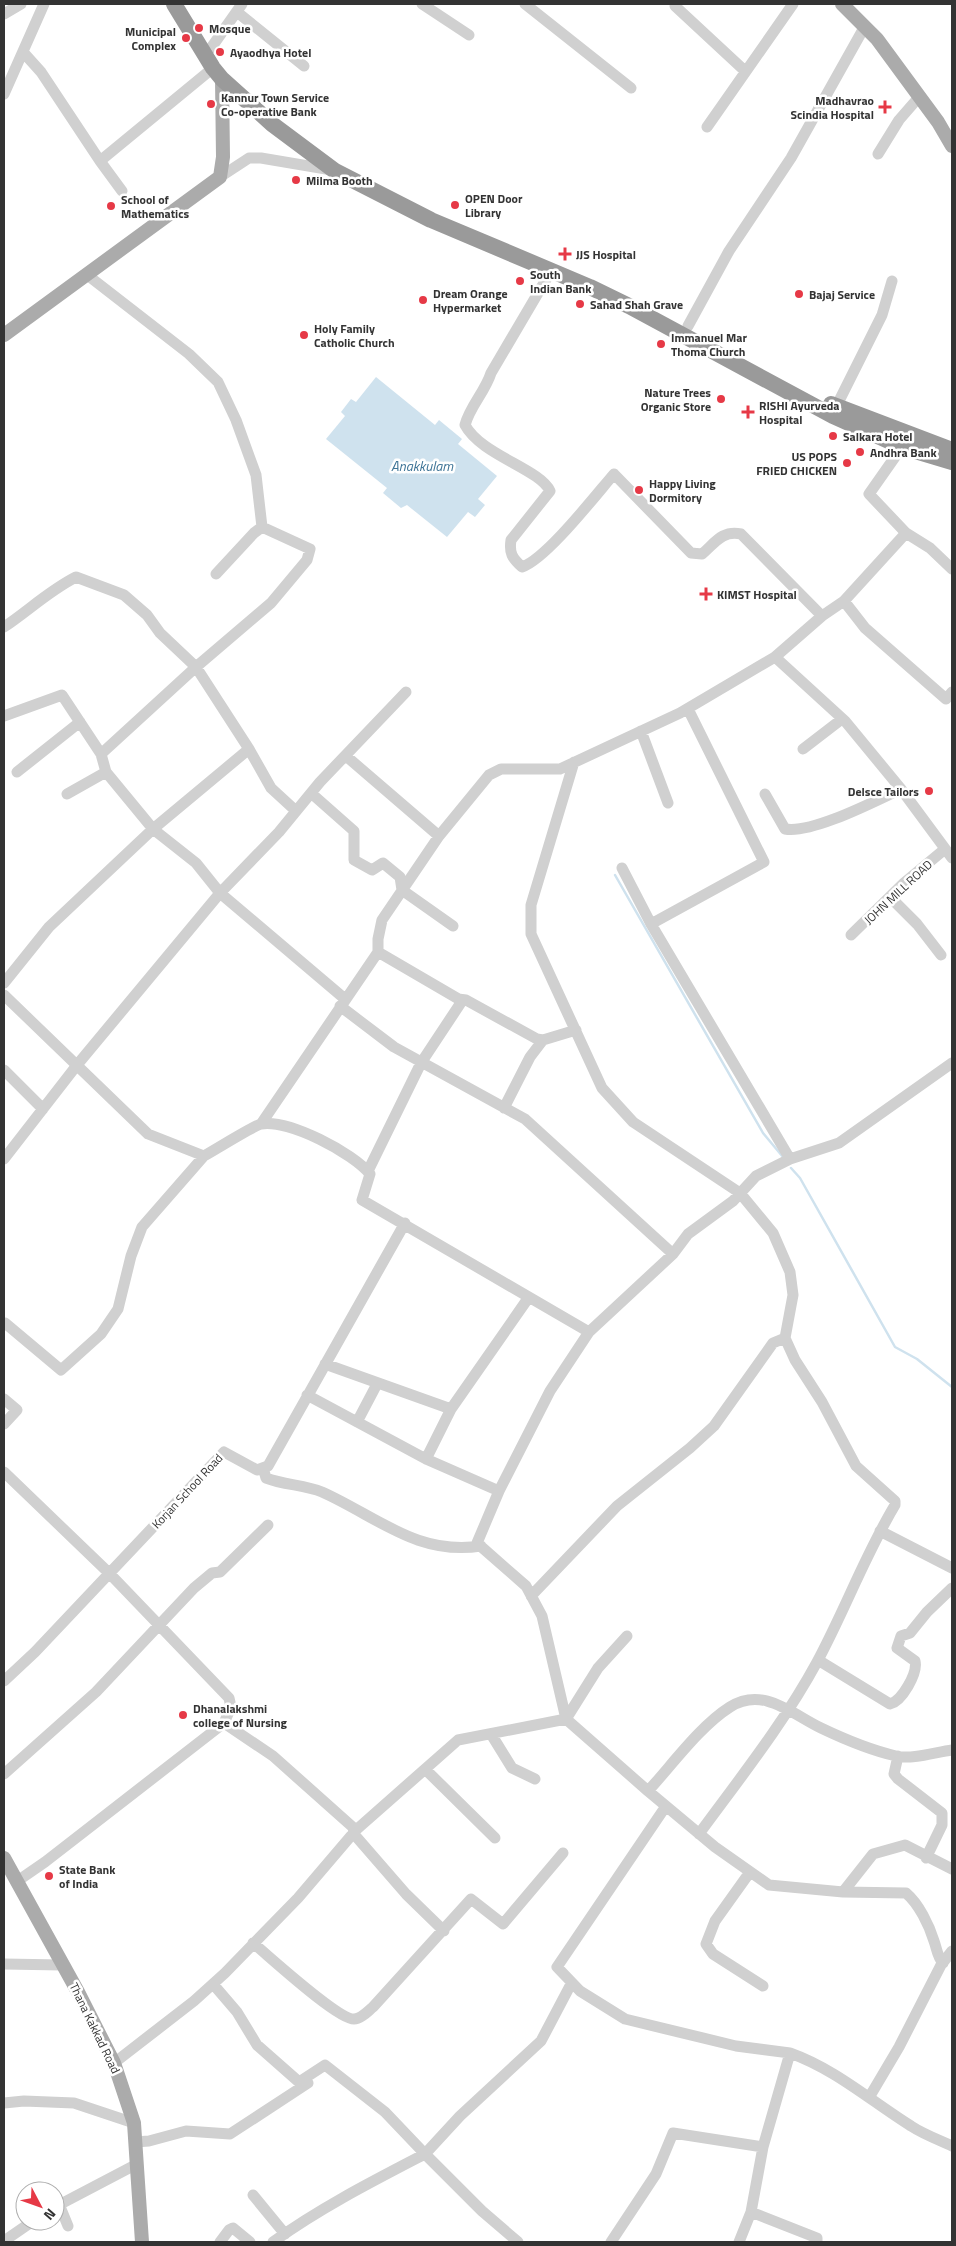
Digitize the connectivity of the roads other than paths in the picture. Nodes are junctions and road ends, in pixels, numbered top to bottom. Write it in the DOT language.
graph roads {
  1 [pos="21,4"];
  2 [pos="44,4"];
  3 [pos="174,4"];
  4 [pos="185,4"];
  5 [pos="422,4"];
  6 [pos="525,4"];
  7 [pos="793,4"];
  8 [pos="846,5"];
  9 [pos="675,6"];
  10 [pos="239,8"];
  11 [pos="4,14"];
  12 [pos="865,26"];
  13 [pos="469,35"];
  14 [pos="23,52"];
  15 [pos="217,64"];
  16 [pos="304,66"];
  17 [pos="745,71"];
  18 [pos="631,88"];
  19 [pos="4,94"];
  20 [pos="919,97"];
  21 [pos="707,127"];
  22 [pos="952,146"];
  23 [pos="878,154"];
  24 [pos="100,161"];
  25 [pos="335,171"];
  26 [pos="220,177"];
  27 [pos="122,190"];
  28 [pos="552,271"];
  29 [pos="86,274"];
  30 [pos="892,281"];
  31 [pos="688,326"];
  32 [pos="4,335"];
  33 [pos="836,407"];
  34 [pos="902,447"];
  35 [pos="950,455"];
  36 [pos="262,527"];
  37 [pos="906,532"];
  38 [pos="952,569"];
  39 [pos="216,574"];
  40 [pos="844,602"];
  41 [pos="822,616"];
  42 [pos="4,627"];
  43 [pos="775,657"];
  44 [pos="196,667"];
  45 [pos="406,692"];
  46 [pos="952,692"];
  47 [pos="688,709"];
  48 [pos="4,716"];
  49 [pos="842,719"];
  50 [pos="80,722"];
  51 [pos="641,731"];
  52 [pos="249,749"];
  53 [pos="803,749"];
  54 [pos="102,754"];
  55 [pos="346,756"];
  56 [pos="574,762"];
  57 [pos="17,772"];
  58 [pos="106,772"];
  59 [pos="901,789"];
  60 [pos="311,793"];
  61 [pos="67,794"];
  62 [pos="765,794"];
  63 [pos="668,803"];
  64 [pos="296,811"];
  65 [pos="153,829"];
  66 [pos="439,836"];
  67 [pos="949,854"];
  68 [pos="622,868"];
  69 [pos="402,890"];
  70 [pos="220,893"];
  71 [pos="890,897"];
  72 [pos="651,924"];
  73 [pos="453,926"];
  74 [pos="851,935"];
  75 [pos="378,952"];
  76 [pos="941,955"];
  77 [pos="4,982"];
  78 [pos="4,995"];
  79 [pos="458,998"];
  80 [pos="342,1002"];
  81 [pos="576,1030"];
  82 [pos="543,1040"];
  83 [pos="421,1063"];
  84 [pos="952,1063"];
  85 [pos="77,1065"];
  86 [pos="4,1070"];
  87 [pos="504,1108"];
  88 [pos="43,1109"];
  89 [pos="261,1124"];
  90 [pos="204,1156"];
  91 [pos="4,1159"];
  92 [pos="790,1159"];
  93 [pos="368,1171"];
  94 [pos="740,1193"];
  95 [pos="405,1223"];
  96 [pos="673,1254"];
  97 [pos="529,1297"];
  98 [pos="5,1323"];
  99 [pos="588,1332"];
  100 [pos="784,1338"];
  101 [pos="325,1364"];
  102 [pos="377,1384"];
  103 [pos="307,1395"];
  104 [pos="4,1399"];
  105 [pos="451,1409"];
  106 [pos="357,1422"];
  107 [pos="4,1424"];
  108 [pos="426,1459"];
  109 [pos="264,1471"];
  110 [pos="4,1472"];
  111 [pos="498,1491"];
  112 [pos="268,1525"];
  113 [pos="880,1531"];
  114 [pos="481,1546"];
  115 [pos="952,1568"];
  116 [pos="109,1573"];
  117 [pos="952,1588"];
  118 [pos="531,1596"];
  119 [pos="158,1623"];
  120 [pos="627,1636"];
  121 [pos="818,1660"];
  122 [pos="4,1681"];
  123 [pos="790,1710"];
  124 [pos="566,1719"];
  125 [pos="224,1724"];
  126 [pos="491,1734"];
  127 [pos="952,1750"];
  128 [pos="898,1756"];
  129 [pos="426,1770"];
  130 [pos="4,1774"];
  131 [pos="535,1779"];
  132 [pos="648,1791"];
  133 [pos="666,1806"];
  134 [pos="354,1832"];
  135 [pos="699,1834"];
  136 [pos="495,1838"];
  137 [pos="563,1853"];
  138 [pos="4,1858"];
  139 [pos="926,1858"];
  140 [pos="952,1869"];
  141 [pos="750,1872"];
  142 [pos="16,1882"];
  143 [pos="843,1892"];
  144 [pos="444,1931"];
  145 [pos="253,1942"];
  146 [pos="952,1951"];
  147 [pos="943,1963"];
  148 [pos="4,1964"];
  149 [pos="62,1965"];
  150 [pos="213,1984"];
  151 [pos="571,1984"];
  152 [pos="763,1986"];
  153 [pos="790,2053"];
  154 [pos="114,2063"];
  155 [pos="299,2082"];
  156 [pos="870,2096"];
  157 [pos="24,2101"];
  158 [pos="4,2103"];
  159 [pos="4,2112"];
  160 [pos="134,2123"];
  161 [pos="135,2142"];
  162 [pos="952,2146"];
  163 [pos="763,2147"];
  164 [pos="425,2154"];
  165 [pos="137,2164"];
  166 [pos="253,2195"];
  167 [pos="65,2201"];
  168 [pos="751,2212"];
  169 [pos="65,2220"];
  170 [pos="68,2226"];
  171 [pos="18,2231"];
  172 [pos="285,2234"];
  173 [pos="4,2241"];
  174 [pos="142,2242"];
  175 [pos="220,2242"];
  176 [pos="250,2242"];
  177 [pos="273,2242"];
  178 [pos="518,2242"];
  179 [pos="611,2242"];
  180 [pos="739,2242"];
  181 [pos="817,2242"];
  1 -- 11 [label="street"];
  2 -- 14 [label="street"];
  3 -- 15 [label="highway"];
  4 -- 15 [label="highway"];
  5 -- 13 [label="street"];
  6 -- 18 [label="street"];
  7 -- 17 [label="street"];
  8 -- 12 [label="main road"];
  9 -- 17 [label="street"];
  10 -- 15 [label="street"];
  10 -- 16 [label="street"];
  12 -- 20 [label="main road"];
  12 -- 31 [label="street"];
  14 -- 19 [label="street"];
  14 -- 24 [label="street"];
  15 -- 24 [label="street"];
  15 -- 25 [label="highway"];
  15 -- 26 [label="main road"];
  15 -- 31 [label="highway"];
  17 -- 21 [label="street"];
  20 -- 22 [label="main road"];
  20 -- 23 [label="street"];
  24 -- 27 [label="street"];
  25 -- 26 [label="street"];
  25 -- 28 [label="highway"];
  26 -- 29 [label="main road"];
  28 -- 34 [label="highway"];
  28 -- 41 [label="street"];
  29 -- 32 [label="main road"];
  29 -- 36 [label="street"];
  30 -- 33 [label="street"];
  31 -- 33 [label="highway"];
  33 -- 35 [label="highway"];
  34 -- 35 [label="highway"];
  34 -- 37 [label="street"];
  36 -- 39 [label="street"];
  36 -- 44 [label="street"];
  37 -- 38 [label="street"];
  37 -- 40 [label="street"];
  40 -- 41 [label="street"];
  40 -- 46 [label="street"];
  41 -- 43 [label="street"];
  42 -- 44 [label="street"];
  43 -- 47 [label="street"];
  43 -- 49 [label="street"];
  44 -- 52 [label="street"];
  44 -- 54 [label="street"];
  45 -- 55 [label="street"];
  47 -- 51 [label="street"];
  47 -- 72 [label="street"];
  48 -- 50 [label="street"];
  49 -- 53 [label="street"];
  49 -- 59 [label="street"];
  50 -- 54 [label="street"];
  50 -- 57 [label="street"];
  51 -- 56 [label="street"];
  51 -- 63 [label="street"];
  52 -- 64 [label="street"];
  52 -- 65 [label="street"];
  54 -- 58 [label="street"];
  55 -- 60 [label="street"];
  55 -- 66 [label="street"];
  56 -- 66 [label="street"];
  56 -- 81 [label="street"];
  58 -- 61 [label="street"];
  58 -- 65 [label="street"];
  59 -- 62 [label="street"];
  59 -- 67 [label="street"];
  60 -- 64 [label="street"];
  60 -- 69 [label="street"];
  64 -- 70 [label="street"];
  65 -- 70 [label="street"];
  65 -- 77 [label="street"];
  66 -- 69 [label="street"];
  67 -- 71 [label="street, JOHN MILL ROAD"];
  68 -- 72 [label="street"];
  69 -- 73 [label="street"];
  69 -- 75 [label="street"];
  70 -- 80 [label="street"];
  70 -- 85 [label="street"];
  71 -- 74 [label="street, JOHN MILL ROAD"];
  71 -- 76 [label="street"];
  72 -- 92 [label="street"];
  75 -- 79 [label="street"];
  75 -- 80 [label="street"];
  78 -- 85 [label="street"];
  79 -- 82 [label="street"];
  79 -- 83 [label="street"];
  80 -- 83 [label="street"];
  80 -- 89 [label="street"];
  81 -- 82 [label="street"];
  81 -- 94 [label="street"];
  82 -- 87 [label="street"];
  83 -- 87 [label="street"];
  83 -- 93 [label="street"];
  84 -- 92 [label="street"];
  85 -- 88 [label="street"];
  85 -- 90 [label="street"];
  86 -- 88 [label="street"];
  87 -- 96 [label="street"];
  88 -- 91 [label="street"];
  89 -- 90 [label="street"];
  89 -- 93 [label="street"];
  90 -- 98 [label="street"];
  92 -- 94 [label="street"];
  93 -- 95 [label="street"];
  94 -- 96 [label="street"];
  94 -- 100 [label="street"];
  95 -- 97 [label="street"];
  95 -- 101 [label="street, Korjan School Road"];
  96 -- 99 [label="street"];
  97 -- 99 [label="street"];
  97 -- 105 [label="street"];
  99 -- 111 [label="street"];
  100 -- 113 [label="street"];
  100 -- 118 [label="street"];
  101 -- 102 [label="street"];
  101 -- 103 [label="street, Korjan School Road"];
  102 -- 105 [label="street"];
  102 -- 106 [label="street"];
  103 -- 106 [label="street"];
  103 -- 116 [label="street, Korjan School Road"];
  104 -- 107 [label="street"];
  105 -- 108 [label="street"];
  106 -- 108 [label="street"];
  108 -- 111 [label="street"];
  109 -- 114 [label="street"];
  110 -- 116 [label="street"];
  111 -- 114 [label="street"];
  112 -- 119 [label="street"];
  113 -- 115 [label="street"];
  113 -- 121 [label="street"];
  114 -- 118 [label="street"];
  116 -- 119 [label="street"];
  116 -- 122 [label="street, Korjan School Road"];
  117 -- 121 [label="street"];
  118 -- 124 [label="street"];
  119 -- 125 [label="street"];
  119 -- 130 [label="street"];
  120 -- 124 [label="street"];
  121 -- 123 [label="street"];
  123 -- 128 [label="street"];
  123 -- 132 [label="street"];
  123 -- 135 [label="street"];
  124 -- 126 [label="street"];
  124 -- 132 [label="street"];
  125 -- 134 [label="street"];
  125 -- 142 [label="street"];
  126 -- 129 [label="street"];
  126 -- 131 [label="street"];
  127 -- 128 [label="street"];
  128 -- 139 [label="street"];
  129 -- 134 [label="street"];
  129 -- 136 [label="street"];
  132 -- 133 [label="street"];
  133 -- 135 [label="street"];
  133 -- 151 [label="street"];
  134 -- 144 [label="street"];
  134 -- 145 [label="street"];
  135 -- 141 [label="street"];
  137 -- 144 [label="street"];
  138 -- 142 [label="main road, Thana Kakkad Road"];
  139 -- 140 [label="street"];
  139 -- 143 [label="street"];
  141 -- 143 [label="street"];
  141 -- 152 [label="street"];
  142 -- 149 [label="main road, Thana Kakkad Road"];
  143 -- 147 [label="street"];
  144 -- 145 [label="street"];
  145 -- 150 [label="street"];
  146 -- 147 [label="street"];
  147 -- 156 [label="street"];
  148 -- 149 [label="street"];
  149 -- 154 [label="main road, Thana Kakkad Road"];
  150 -- 154 [label="street"];
  150 -- 155 [label="street"];
  151 -- 153 [label="street"];
  151 -- 164 [label="street"];
  153 -- 156 [label="street"];
  153 -- 163 [label="street"];
  154 -- 160 [label="main road, Thana Kakkad Road"];
  155 -- 161 [label="street"];
  155 -- 164 [label="street"];
  156 -- 162 [label="street"];
  157 -- 158 [label="street"];
  157 -- 159 [label="street"];
  157 -- 160 [label="street"];
  160 -- 161 [label="main road, Thana Kakkad Road"];
  161 -- 165 [label="main road, Thana Kakkad Road"];
  163 -- 168 [label="street"];
  163 -- 179 [label="street"];
  164 -- 172 [label="street"];
  164 -- 178 [label="street"];
  165 -- 167 [label="street"];
  165 -- 174 [label="main road, Thana Kakkad Road"];
  166 -- 172 [label="street"];
  168 -- 180 [label="street"];
  168 -- 181 [label="street"];
  169 -- 170 [label="street"];
  171 -- 173 [label="street"];
  172 -- 177 [label="street"];
  175 -- 176 [label="street"];
}
